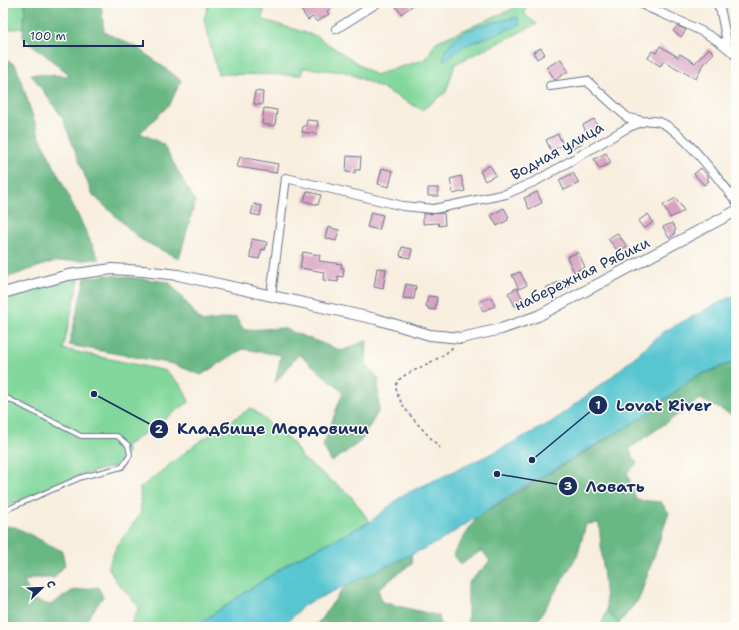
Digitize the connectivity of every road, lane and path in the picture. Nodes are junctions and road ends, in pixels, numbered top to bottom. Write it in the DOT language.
graph roads {
  1 [pos="377,3"];
  2 [pos="639,3"];
  3 [pos="717,3"];
  4 [pos="336,29"];
  5 [pos="728,47"];
  6 [pos="736,56"];
  7 [pos="550,86"];
  8 [pos="642,121"];
  9 [pos="736,201"];
  10 [pos="736,211"];
  11 [pos="3,293"];
  12 [pos="270,295"];
  13 [pos="461,338"];
  14 [pos="3,396"];
  15 [pos="440,448"];
  16 [pos="3,511"];
  1 -- 4 [label="street"];
  2 -- 5 [label="street"];
  3 -- 5 [label="street"];
  5 -- 6 [label="street"];
  7 -- 8 [label="street"];
  8 -- 9 [label="street"];
  8 -- 12 [label="street, Водная улица"];
  10 -- 13 [label="street, набережная Рябики"];
  11 -- 12 [label="street, набережная Рябики"];
  12 -- 13 [label="street, набережная Рябики"];
  13 -- 15 [label="path"];
  14 -- 16 [label="lane"];
}
